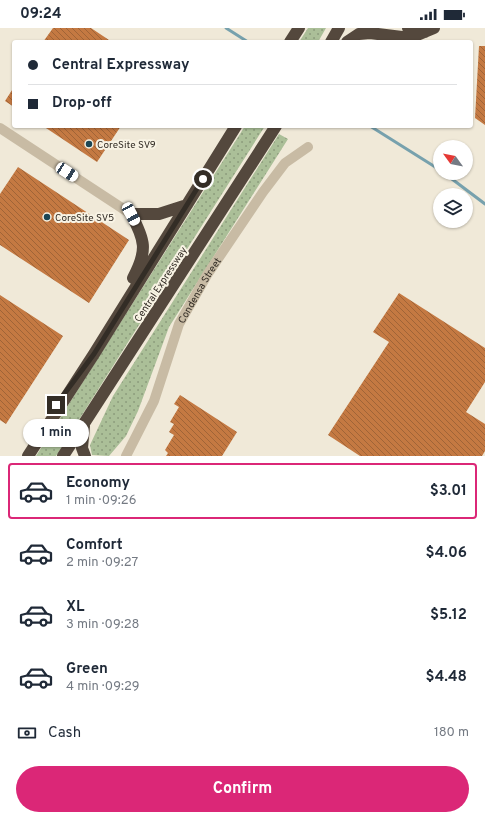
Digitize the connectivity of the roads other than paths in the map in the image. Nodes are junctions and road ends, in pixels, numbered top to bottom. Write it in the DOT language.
graph roads {
  1 [pos="288,28"];
  2 [pos="299,28"];
  3 [pos="339,28"];
  4 [pos="408,28"];
  5 [pos="430,30"];
  6 [pos="286,40"];
  7 [pos="291,40"];
  8 [pos="332,40"];
  9 [pos="350,40"];
  10 [pos="0,128"];
  11 [pos="235,128"];
  12 [pos="275,128"];
  13 [pos="308,147"];
  14 [pos="187,205"];
  15 [pos="131,214"];
  16 [pos="94,354"];
  17 [pos="84,423"];
  18 [pos="18,456"];
  19 [pos="28,456"];
  20 [pos="63,456"];
  21 [pos="85,456"];
  22 [pos="126,456"];
  1 -- 6 [label="highway"];
  2 -- 7 [label="highway"];
  3 -- 8 [label="highway"];
  4 -- 5 [label="highway"];
  5 -- 9 [label="highway"];
  10 -- 15 [label="street"];
  11 -- 14 [label="highway, Central Expressway"];
  12 -- 17 [label="highway, Central Expressway"];
  13 -- 22 [label="street, Condensa Street"];
  14 -- 15 [label="highway"];
  14 -- 16 [label="highway, Central Expressway"];
  15 -- 16 [label="highway"];
  16 -- 18 [label="highway"];
  16 -- 19 [label="highway, Central Expressway"];
  17 -- 20 [label="highway, Central Expressway"];
  17 -- 21 [label="highway"];
}
